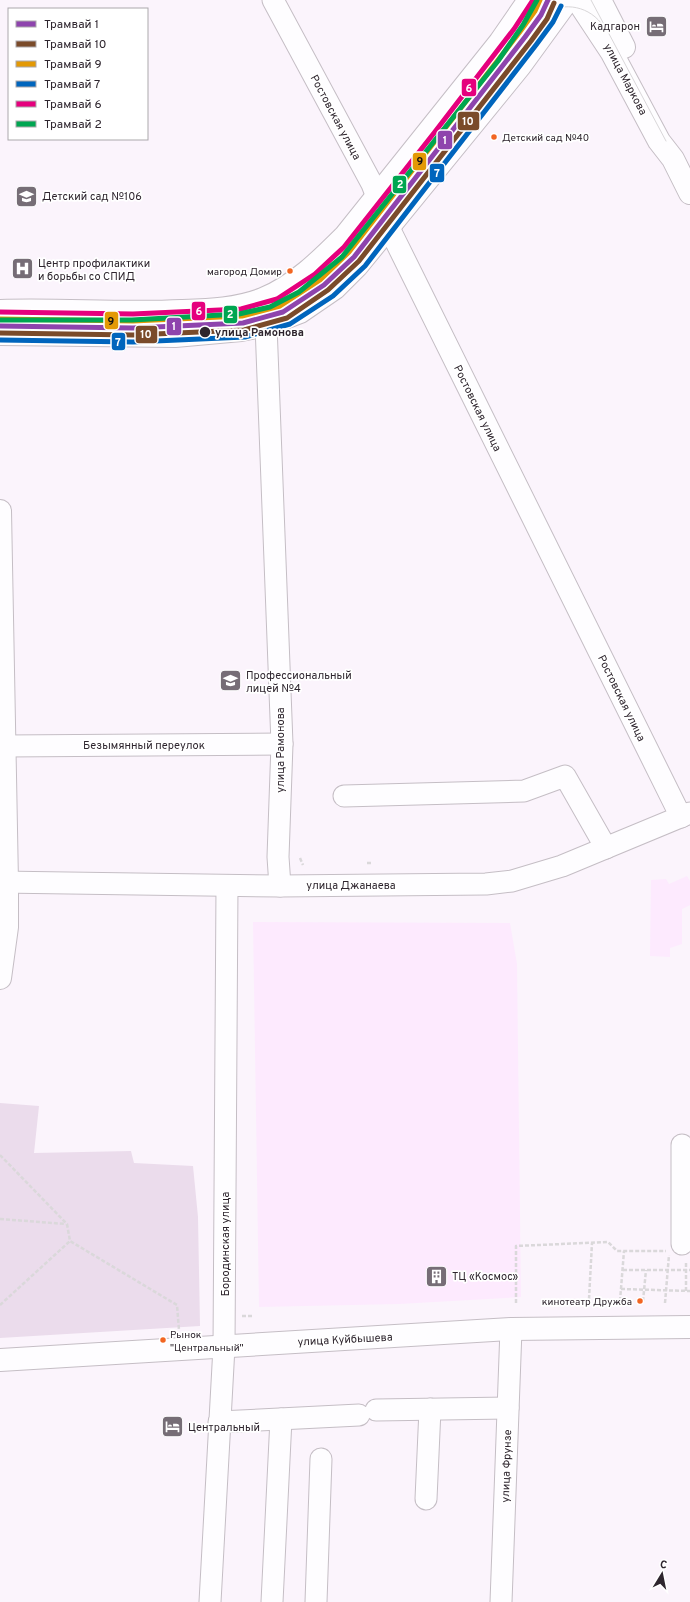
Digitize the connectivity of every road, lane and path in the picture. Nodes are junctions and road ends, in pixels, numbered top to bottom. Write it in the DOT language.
graph roads {
  1 [pos="273,0"];
  2 [pos="529,0"];
  3 [pos="568,0"];
  4 [pos="577,0"];
  5 [pos="600,0"];
  6 [pos="544,34"];
  7 [pos="603,38"];
  8 [pos="673,159"];
  9 [pos="690,193"];
  10 [pos="376,195"];
  11 [pos="389,228"];
  12 [pos="0,311"];
  13 [pos="266,325"];
  14 [pos="0,334"];
  15 [pos="0,511"];
  16 [pos="282,744"];
  17 [pos="5,746"];
  18 [pos="344,796"];
  19 [pos="685,815"];
  20 [pos="606,848"];
  21 [pos="300,858"];
  22 [pos="367,863"];
  23 [pos="372,863"];
  24 [pos="303,865"];
  25 [pos="4,882"];
  26 [pos="228,886"];
  27 [pos="280,886"];
  28 [pos="0,978"];
  29 [pos="682,1145"];
  30 [pos="0,1155"];
  31 [pos="0,1219"];
  32 [pos="66,1224"];
  33 [pos="70,1241"];
  34 [pos="592,1243"];
  35 [pos="624,1251"];
  36 [pos="684,1251"];
  37 [pos="623,1270"];
  38 [pos="646,1270"];
  39 [pos="668,1270"];
  40 [pos="686,1270"];
  41 [pos="690,1270"];
  42 [pos="621,1289"];
  43 [pos="644,1290"];
  44 [pos="666,1291"];
  45 [pos="686,1291"];
  46 [pos="690,1291"];
  47 [pos="589,1299"];
  48 [pos="620,1301"];
  49 [pos="643,1302"];
  50 [pos="665,1302"];
  51 [pos="516,1303"];
  52 [pos="0,1305"];
  53 [pos="690,1327"];
  54 [pos="511,1329"];
  55 [pos="179,1330"];
  56 [pos="224,1346"];
  57 [pos="0,1360"];
  58 [pos="508,1408"];
  59 [pos="430,1409"];
  60 [pos="281,1419"];
  61 [pos="220,1422"];
  62 [pos="321,1459"];
  63 [pos="426,1499"];
  64 [pos="210,1602"];
  65 [pos="272,1602"];
  66 [pos="316,1602"];
  67 [pos="501,1602"];
  1 -- 10 [label="street, Ростовская улица"];
  2 -- 10 [label="main road"];
  3 -- 6 [label="main road"];
  4 -- 7 [label="main road, улица Маркова"];
  5 -- 8 [label="main road, улица Маркова"];
  6 -- 7 [label="main road"];
  6 -- 11 [label="main road"];
  7 -- 8 [label="main road, улица Маркова"];
  8 -- 9 [label="main road, улица Маркова"];
  10 -- 11 [label="street, Ростовская улица"];
  10 -- 12 [label="main road"];
  11 -- 13 [label="main road"];
  11 -- 19 [label="street, Ростовская улица"];
  13 -- 14 [label="main road"];
  13 -- 16 [label="street, улица Рамонова"];
  15 -- 17 [label="main road"];
  16 -- 17 [label="street, Безымянный переулок"];
  16 -- 27 [label="street, улица Рамонова"];
  17 -- 25 [label="main road"];
  18 -- 20 [label="street"];
  19 -- 20 [label="street, улица Джанаева"];
  20 -- 27 [label="street, улица Джанаева"];
  21 -- 24 [label="path"];
  22 -- 23 [label="path"];
  25 -- 26 [label="street, улица Джанаева"];
  25 -- 28 [label="main road"];
  26 -- 27 [label="street, улица Джанаева"];
  26 -- 56 [label="street, Бородинская улица"];
  29 -- 36 [label="street"];
  30 -- 32 [label="path"];
  31 -- 32 [label="path"];
  32 -- 33 [label="path"];
  33 -- 52 [label="path"];
  33 -- 55 [label="path"];
  34 -- 35 [label="path"];
  34 -- 47 [label="path"];
  34 -- 51 [label="path"];
  35 -- 37 [label="path"];
  35 -- 39 [label="path"];
  36 -- 40 [label="path"];
  37 -- 38 [label="path"];
  37 -- 42 [label="path"];
  38 -- 39 [label="path"];
  38 -- 43 [label="path"];
  39 -- 40 [label="path"];
  39 -- 44 [label="path"];
  40 -- 41 [label="path"];
  40 -- 45 [label="path"];
  42 -- 43 [label="path"];
  42 -- 48 [label="path"];
  43 -- 44 [label="path"];
  43 -- 49 [label="path"];
  44 -- 45 [label="path"];
  44 -- 50 [label="path"];
  45 -- 46 [label="path"];
  53 -- 54 [label="main road, улица Куйбышева"];
  54 -- 56 [label="main road, улица Куйбышева"];
  54 -- 58 [label="street, улица Фрунзе"];
  56 -- 57 [label="main road, улица Куйбышева"];
  56 -- 61 [label="street, Бородинская улица"];
  58 -- 59 [label="street"];
  58 -- 67 [label="street, улица Фрунзе"];
  59 -- 60 [label="street"];
  59 -- 63 [label="street"];
  60 -- 61 [label="street"];
  60 -- 65 [label="street"];
  61 -- 64 [label="street, Бородинская улица"];
  62 -- 66 [label="street"];
}
